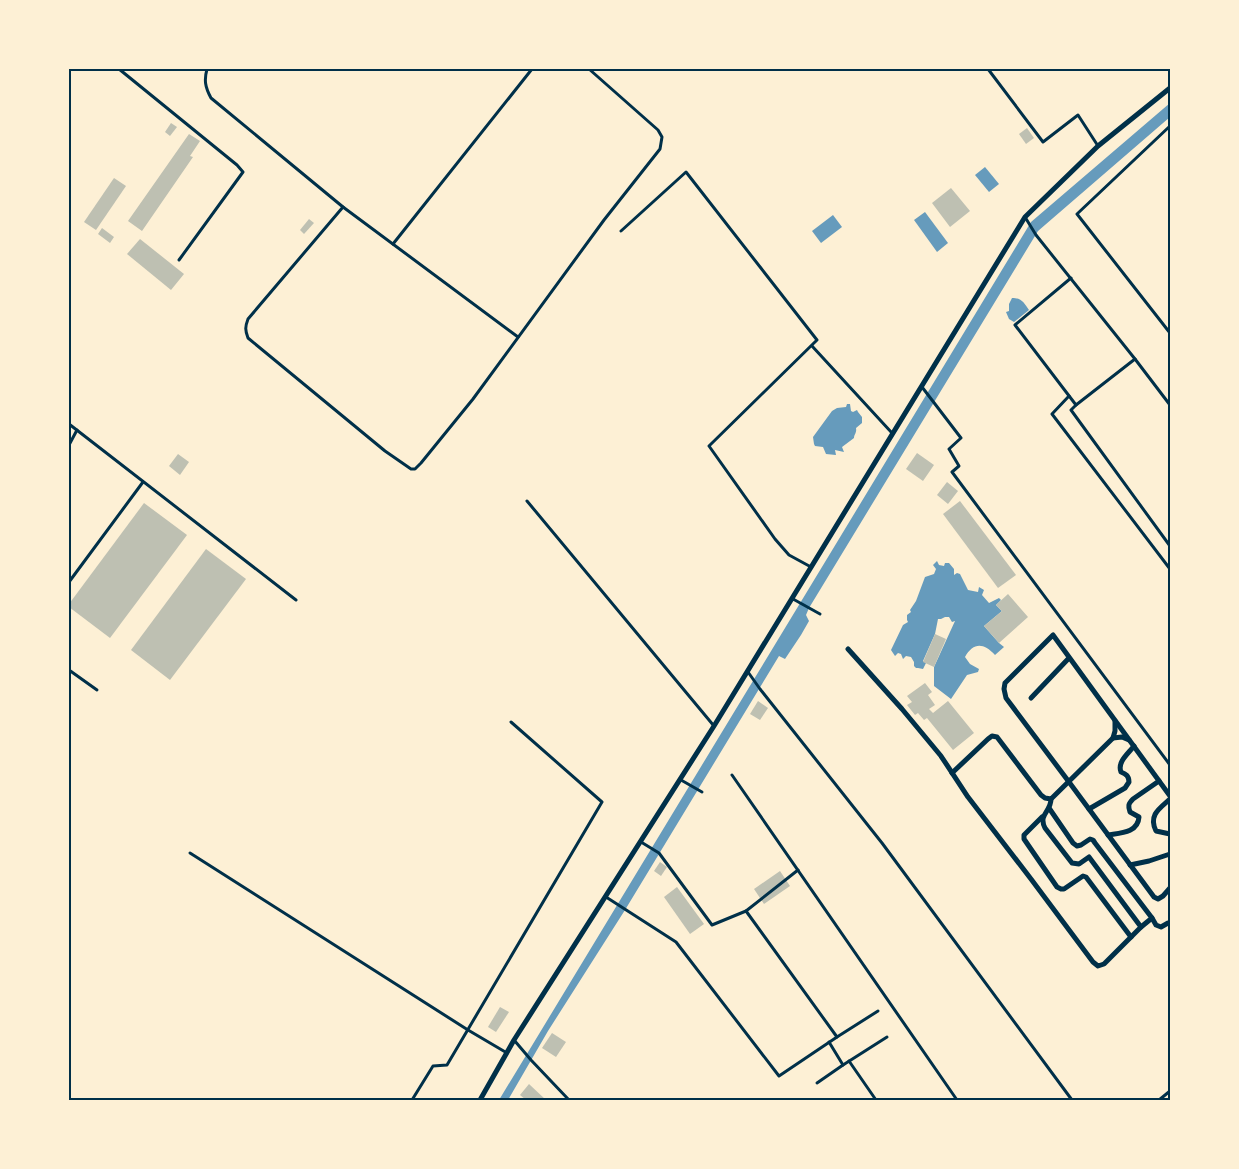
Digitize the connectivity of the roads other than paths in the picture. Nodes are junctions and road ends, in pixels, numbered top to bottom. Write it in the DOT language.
graph roads {
  1 [pos="119,69"];
  2 [pos="207,69"];
  3 [pos="532,69"];
  4 [pos="589,69"];
  5 [pos="988,69"];
  6 [pos="1170,88"];
  7 [pos="1170,126"];
  8 [pos="1098,146"];
  9 [pos="343,207"];
  10 [pos="1025,217"];
  11 [pos="621,232"];
  12 [pos="393,244"];
  13 [pos="179,260"];
  14 [pos="1071,278"];
  15 [pos="1170,333"];
  16 [pos="518,337"];
  17 [pos="812,346"];
  18 [pos="1135,359"];
  19 [pos="922,386"];
  20 [pos="1069,396"];
  21 [pos="1076,405"];
  22 [pos="1170,405"];
  23 [pos="69,424"];
  24 [pos="77,430"];
  25 [pos="892,434"];
  26 [pos="69,445"];
  27 [pos="143,482"];
  28 [pos="527,501"];
  29 [pos="1170,546"];
  30 [pos="812,568"];
  31 [pos="1170,569"];
  32 [pos="69,582"];
  33 [pos="793,598"];
  34 [pos="296,600"];
  35 [pos="820,614"];
  36 [pos="848,649"];
  37 [pos="1069,658"];
  38 [pos="69,670"];
  39 [pos="748,672"];
  40 [pos="97,690"];
  41 [pos="1031,698"];
  42 [pos="1115,720"];
  43 [pos="510,722"];
  44 [pos="714,726"];
  45 [pos="1113,738"];
  46 [pos="1129,740"];
  47 [pos="1134,746"];
  48 [pos="1170,765"];
  49 [pos="952,773"];
  50 [pos="732,775"];
  51 [pos="681,780"];
  52 [pos="1159,781"];
  53 [pos="1069,782"];
  54 [pos="700,790"];
  55 [pos="1170,797"];
  56 [pos="1051,799"];
  57 [pos="1049,808"];
  58 [pos="1089,809"];
  59 [pos="1043,817"];
  60 [pos="1170,834"];
  61 [pos="1108,835"];
  62 [pos="641,842"];
  63 [pos="190,853"];
  64 [pos="1170,854"];
  65 [pos="1130,865"];
  66 [pos="798,870"];
  67 [pos="1170,888"];
  68 [pos="606,897"];
  69 [pos="746,911"];
  70 [pos="1152,918"];
  71 [pos="1170,923"];
  72 [pos="1141,927"];
  73 [pos="1131,937"];
  74 [pos="878,1012"];
  75 [pos="468,1030"];
  76 [pos="837,1037"];
  77 [pos="887,1037"];
  78 [pos="514,1040"];
  79 [pos="829,1042"];
  80 [pos="507,1053"];
  81 [pos="849,1062"];
  82 [pos="843,1065"];
  83 [pos="817,1083"];
  84 [pos="1170,1091"];
  85 [pos="412,1100"];
  86 [pos="480,1100"];
  87 [pos="569,1100"];
  88 [pos="876,1100"];
  89 [pos="957,1100"];
  90 [pos="1072,1100"];
  91 [pos="1159,1100"];
  1 -- 13 [label="lane"];
  2 -- 9 [label="lane"];
  3 -- 12 [label="lane"];
  4 -- 16 [label="lane"];
  5 -- 8 [label="lane"];
  6 -- 8 [label="street"];
  7 -- 15 [label="lane"];
  8 -- 10 [label="street"];
  9 -- 12 [label="lane"];
  9 -- 16 [label="lane"];
  10 -- 14 [label="lane"];
  10 -- 19 [label="street"];
  11 -- 17 [label="lane"];
  12 -- 16 [label="lane"];
  14 -- 18 [label="lane"];
  14 -- 20 [label="lane"];
  17 -- 25 [label="lane"];
  17 -- 30 [label="lane"];
  18 -- 21 [label="lane"];
  18 -- 22 [label="lane"];
  19 -- 25 [label="street"];
  19 -- 48 [label="lane"];
  20 -- 21 [label="lane"];
  20 -- 31 [label="lane"];
  21 -- 29 [label="lane"];
  23 -- 24 [label="lane"];
  24 -- 26 [label="lane"];
  24 -- 27 [label="lane"];
  25 -- 30 [label="street"];
  27 -- 32 [label="lane"];
  27 -- 34 [label="lane"];
  28 -- 44 [label="lane"];
  30 -- 33 [label="street"];
  33 -- 35 [label="lane"];
  33 -- 39 [label="street"];
  36 -- 49 [label="street"];
  37 -- 41 [label="street"];
  37 -- 42 [label="street"];
  37 -- 53 [label="street"];
  38 -- 40 [label="lane"];
  39 -- 44 [label="street"];
  39 -- 90 [label="lane"];
  42 -- 45 [label="street"];
  42 -- 46 [label="street"];
  43 -- 75 [label="lane"];
  44 -- 51 [label="street"];
  45 -- 46 [label="street"];
  45 -- 53 [label="street"];
  46 -- 47 [label="street"];
  47 -- 52 [label="street"];
  47 -- 58 [label="street"];
  49 -- 56 [label="street"];
  49 -- 73 [label="street"];
  50 -- 66 [label="lane"];
  51 -- 54 [label="lane"];
  51 -- 62 [label="street"];
  52 -- 55 [label="street"];
  52 -- 61 [label="street"];
  53 -- 56 [label="street"];
  53 -- 58 [label="street"];
  55 -- 60 [label="street"];
  56 -- 57 [label="street"];
  57 -- 59 [label="street"];
  57 -- 70 [label="street"];
  58 -- 61 [label="street"];
  59 -- 72 [label="street"];
  59 -- 73 [label="street"];
  61 -- 65 [label="street"];
  62 -- 68 [label="street"];
  62 -- 69 [label="lane"];
  63 -- 75 [label="lane"];
  64 -- 65 [label="street"];
  65 -- 67 [label="street"];
  66 -- 69 [label="lane"];
  66 -- 89 [label="lane"];
  68 -- 78 [label="street"];
  68 -- 79 [label="lane"];
  69 -- 76 [label="lane"];
  70 -- 71 [label="street"];
  70 -- 72 [label="street"];
  72 -- 73 [label="street"];
  74 -- 76 [label="lane"];
  75 -- 80 [label="lane"];
  75 -- 85 [label="lane"];
  76 -- 79 [label="lane"];
  77 -- 81 [label="lane"];
  78 -- 80 [label="street"];
  78 -- 87 [label="lane"];
  79 -- 82 [label="lane"];
  80 -- 86 [label="street"];
  81 -- 82 [label="lane"];
  81 -- 88 [label="lane"];
  82 -- 83 [label="lane"];
  84 -- 91 [label="lane"];
}
